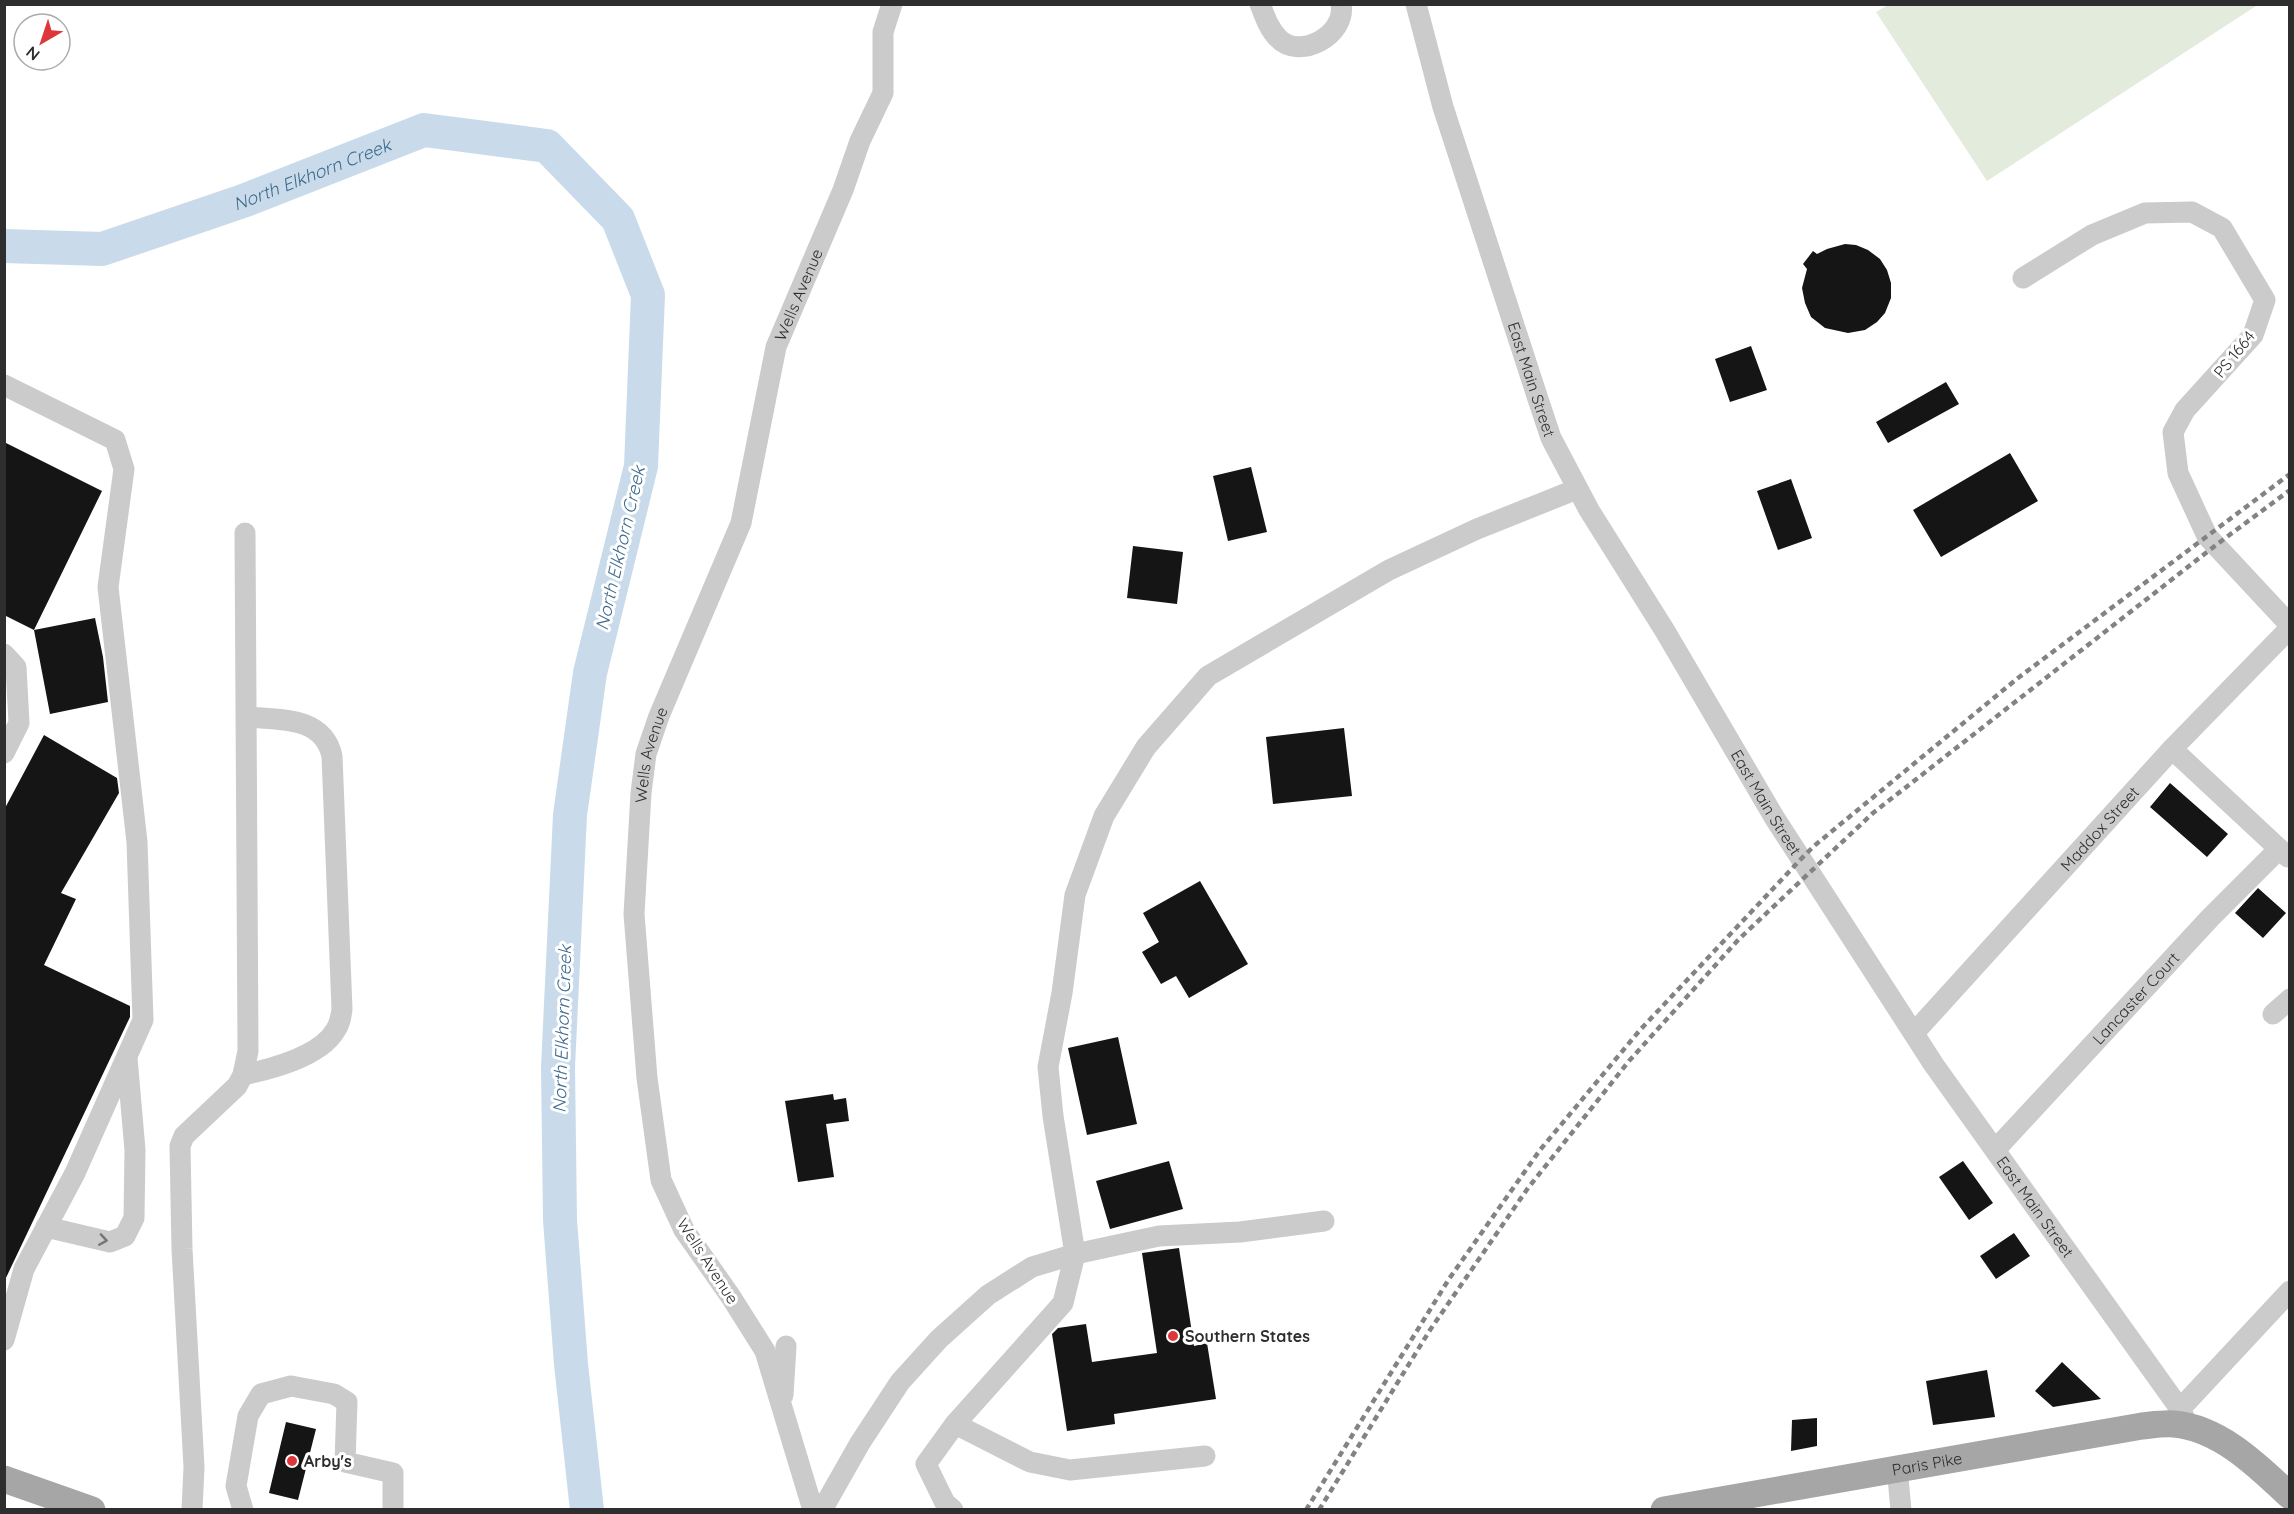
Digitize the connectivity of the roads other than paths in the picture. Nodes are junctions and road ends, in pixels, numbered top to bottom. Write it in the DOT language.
graph roads {
  1 [pos="891,4"];
  2 [pos="1260,4"];
  3 [pos="1341,4"];
  4 [pos="1416,4"];
  5 [pos="2023,278"];
  6 [pos="4,385"];
  7 [pos="1577,489"];
  8 [pos="246,533"];
  9 [pos="2289,626"];
  10 [pos="4,654"];
  11 [pos="247,717"];
  12 [pos="2172,749"];
  13 [pos="4,753"];
  14 [pos="2284,854"];
  15 [pos="2289,999"];
  16 [pos="2273,1014"];
  17 [pos="1914,1034"];
  18 [pos="127,1057"];
  19 [pos="243,1076"];
  20 [pos="1995,1150"];
  21 [pos="1324,1221"];
  22 [pos="46,1227"];
  23 [pos="1075,1254"];
  24 [pos="2289,1291"];
  25 [pos="4,1340"];
  26 [pos="786,1346"];
  27 [pos="782,1407"];
  28 [pos="2184,1418"];
  29 [pos="955,1424"];
  30 [pos="1205,1456"];
  31 [pos="1897,1467"];
  32 [pos="4,1479"];
  33 [pos="2289,1496"];
  34 [pos="55,1503"];
  35 [pos="1743,1503"];
  36 [pos="92,1509"];
  37 [pos="192,1509"];
  38 [pos="243,1509"];
  39 [pos="393,1509"];
  40 [pos="813,1509"];
  41 [pos="822,1509"];
  42 [pos="953,1509"];
  43 [pos="1669,1509"];
  44 [pos="1901,1509"];
  1 -- 27 [label="street, Wells Avenue"];
  2 -- 3 [label="street"];
  4 -- 7 [label="street, East Main Street"];
  5 -- 9 [label="street, PS 1664"];
  6 -- 18 [label="street"];
  7 -- 17 [label="street, East Main Street"];
  7 -- 23 [label="street"];
  8 -- 11 [label="street"];
  9 -- 12 [label="street, Maddox Street"];
  10 -- 13 [label="street"];
  11 -- 19 [label="street"];
  11 -- 19 [label="street"];
  12 -- 14 [label="street"];
  12 -- 17 [label="street, Maddox Street"];
  14 -- 20 [label="street, Lancaster Court"];
  15 -- 16 [label="street"];
  17 -- 20 [label="street, East Main Street"];
  18 -- 22 [label="street"];
  22 -- 18 [label="street, one-way"];
  19 -- 37 [label="street"];
  20 -- 28 [label="street, East Main Street"];
  21 -- 23 [label="street"];
  22 -- 25 [label="street"];
  23 -- 29 [label="street"];
  23 -- 41 [label="street"];
  24 -- 28 [label="street"];
  26 -- 27 [label="street"];
  27 -- 40 [label="street, Wells Avenue"];
  28 -- 31 [label="main road, Paris Pike"];
  28 -- 33 [label="main road"];
  29 -- 30 [label="street"];
  29 -- 42 [label="street"];
  31 -- 35 [label="main road, Paris Pike"];
  31 -- 44 [label="street"];
  32 -- 34 [label="main road"];
  34 -- 36 [label="main road"];
  35 -- 43 [label="main road, Paris Pike"];
  38 -- 39 [label="street"];
}
